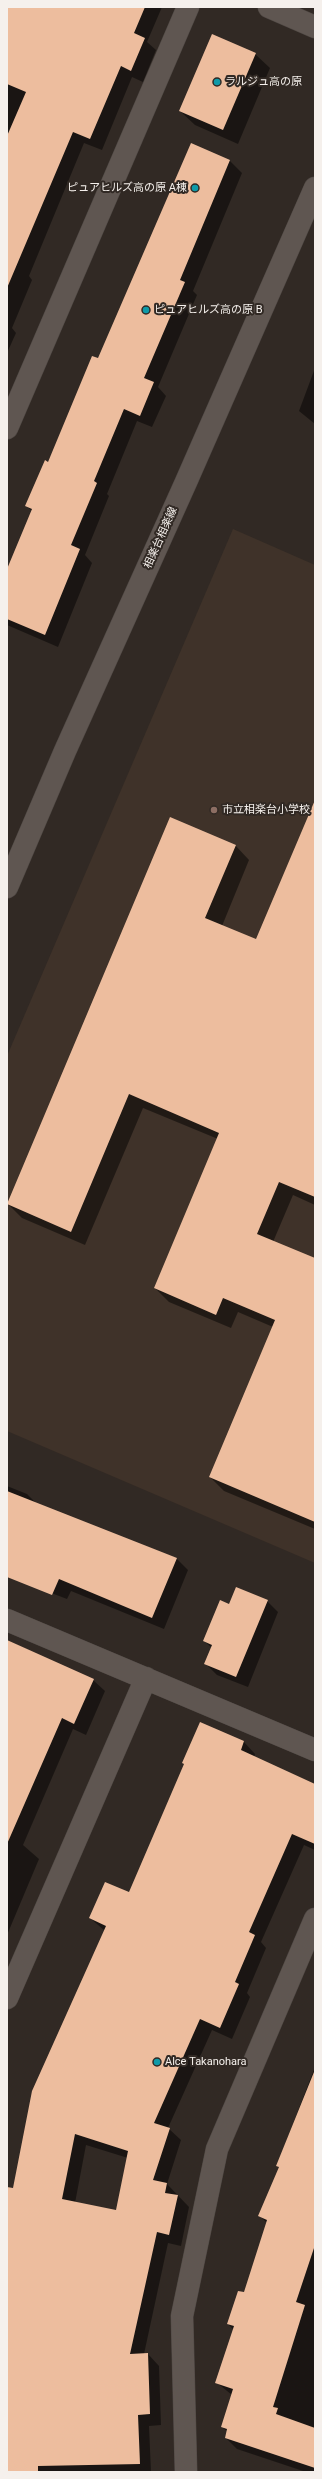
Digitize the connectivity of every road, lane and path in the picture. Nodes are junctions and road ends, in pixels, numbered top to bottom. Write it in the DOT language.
graph roads {
  1 [pos="188,7"];
  2 [pos="269,7"];
  3 [pos="315,27"];
  4 [pos="315,188"];
  5 [pos="7,428"];
  6 [pos="7,888"];
  7 [pos="7,1620"];
  8 [pos="146,1678"];
  9 [pos="315,1750"];
  10 [pos="315,1919"];
  11 [pos="7,1998"];
  12 [pos="186,2472"];
  1 -- 5 [label="street"];
  2 -- 3 [label="street"];
  4 -- 6 [label="street, 相楽台相楽線"];
  7 -- 8 [label="street"];
  8 -- 9 [label="street"];
  8 -- 11 [label="street"];
  10 -- 12 [label="street"];
}
